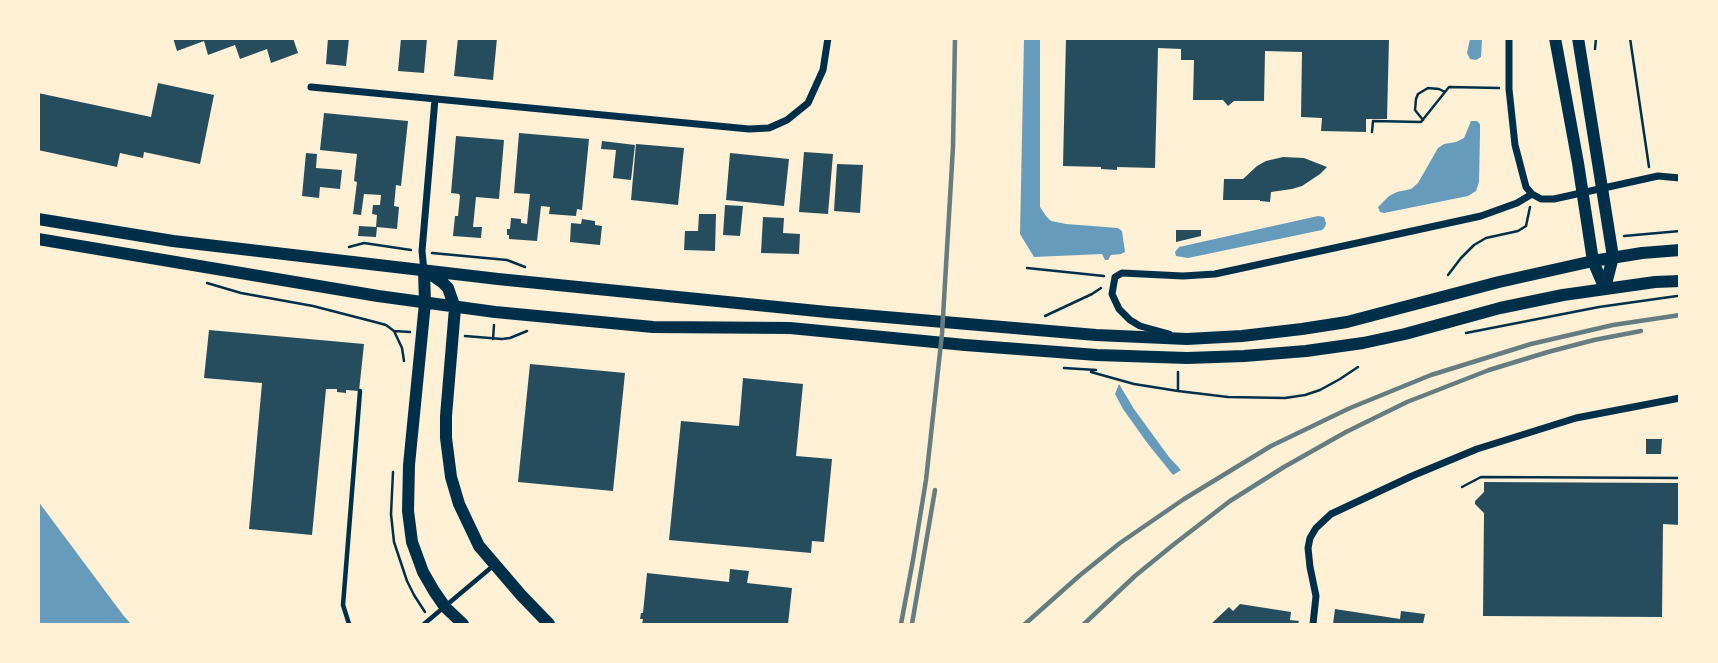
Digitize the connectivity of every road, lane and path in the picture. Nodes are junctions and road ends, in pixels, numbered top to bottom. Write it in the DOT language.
graph roads {
  1 [pos="828,38"];
  2 [pos="1509,38"];
  3 [pos="1555,38"];
  4 [pos="1578,38"];
  5 [pos="1630,38"];
  6 [pos="311,87"];
  7 [pos="1509,89"];
  8 [pos="1445,92"];
  9 [pos="435,99"];
  10 [pos="1423,120"];
  11 [pos="1372,132"];
  12 [pos="1651,178"];
  13 [pos="1679,178"];
  14 [pos="1532,194"];
  15 [pos="38,219"];
  16 [pos="1679,231"];
  17 [pos="38,239"];
  18 [pos="1610,241"];
  19 [pos="348,247"];
  20 [pos="1679,250"];
  21 [pos="422,251"];
  22 [pos="1613,257"];
  23 [pos="1593,261"];
  24 [pos="1027,268"];
  25 [pos="532,270"];
  26 [pos="424,271"];
  27 [pos="1448,275"];
  28 [pos="1115,277"];
  29 [pos="1679,281"];
  30 [pos="208,283"];
  31 [pos="1605,289"];
  32 [pos="425,303"];
  33 [pos="455,308"];
  34 [pos="1056,318"];
  35 [pos="534,329"];
  36 [pos="422,332"];
  37 [pos="453,335"];
  38 [pos="1187,339"];
  39 [pos="1359,367"];
  40 [pos="1062,368"];
  41 [pos="1178,372"];
  42 [pos="360,391"];
  43 [pos="1178,391"];
  44 [pos="1679,398"];
  45 [pos="1679,478"];
  46 [pos="1462,487"];
  47 [pos="494,565"];
  48 [pos="445,607"];
  49 [pos="349,625"];
  50 [pos="425,625"];
  51 [pos="464,625"];
  52 [pos="549,625"];
  53 [pos="1313,625"];
  1 -- 9 [label="street"];
  2 -- 7 [label="street"];
  3 -- 23 [label="main road"];
  4 -- 18 [label="main road"];
  5 -- 12 [label="path"];
  6 -- 9 [label="street"];
  7 -- 8 [label="path"];
  7 -- 14 [label="street"];
  8 -- 10 [label="path"];
  8 -- 10 [label="path"];
  9 -- 21 [label="street"];
  10 -- 11 [label="path"];
  12 -- 13 [label="street"];
  12 -- 14 [label="street"];
  14 -- 27 [label="path"];
  14 -- 28 [label="street"];
  15 -- 26 [label="main road"];
  16 -- 18 [label="path"];
  17 -- 32 [label="main road"];
  18 -- 22 [label="main road"];
  19 -- 21 [label="path"];
  20 -- 22 [label="main road"];
  21 -- 25 [label="path"];
  21 -- 26 [label="street"];
  22 -- 23 [label="main road"];
  22 -- 31 [label="main road"];
  23 -- 31 [label="main road"];
  23 -- 38 [label="main road"];
  24 -- 28 [label="path"];
  26 -- 32 [label="main road"];
  26 -- 33 [label="main road"];
  26 -- 38 [label="main road"];
  28 -- 34 [label="path"];
  28 -- 38 [label="street"];
  29 -- 31 [label="main road"];
  30 -- 36 [label="path"];
  31 -- 33 [label="main road"];
  32 -- 33 [label="main road"];
  32 -- 36 [label="main road"];
  33 -- 37 [label="main road"];
  35 -- 37 [label="path"];
  36 -- 48 [label="main road"];
  37 -- 47 [label="main road"];
  39 -- 43 [label="path"];
  40 -- 43 [label="path"];
  41 -- 43 [label="path"];
  42 -- 49 [label="lane"];
  44 -- 53 [label="street"];
  45 -- 46 [label="path"];
  47 -- 48 [label="lane"];
  47 -- 52 [label="main road"];
  48 -- 50 [label="lane"];
  48 -- 51 [label="main road"];
}
